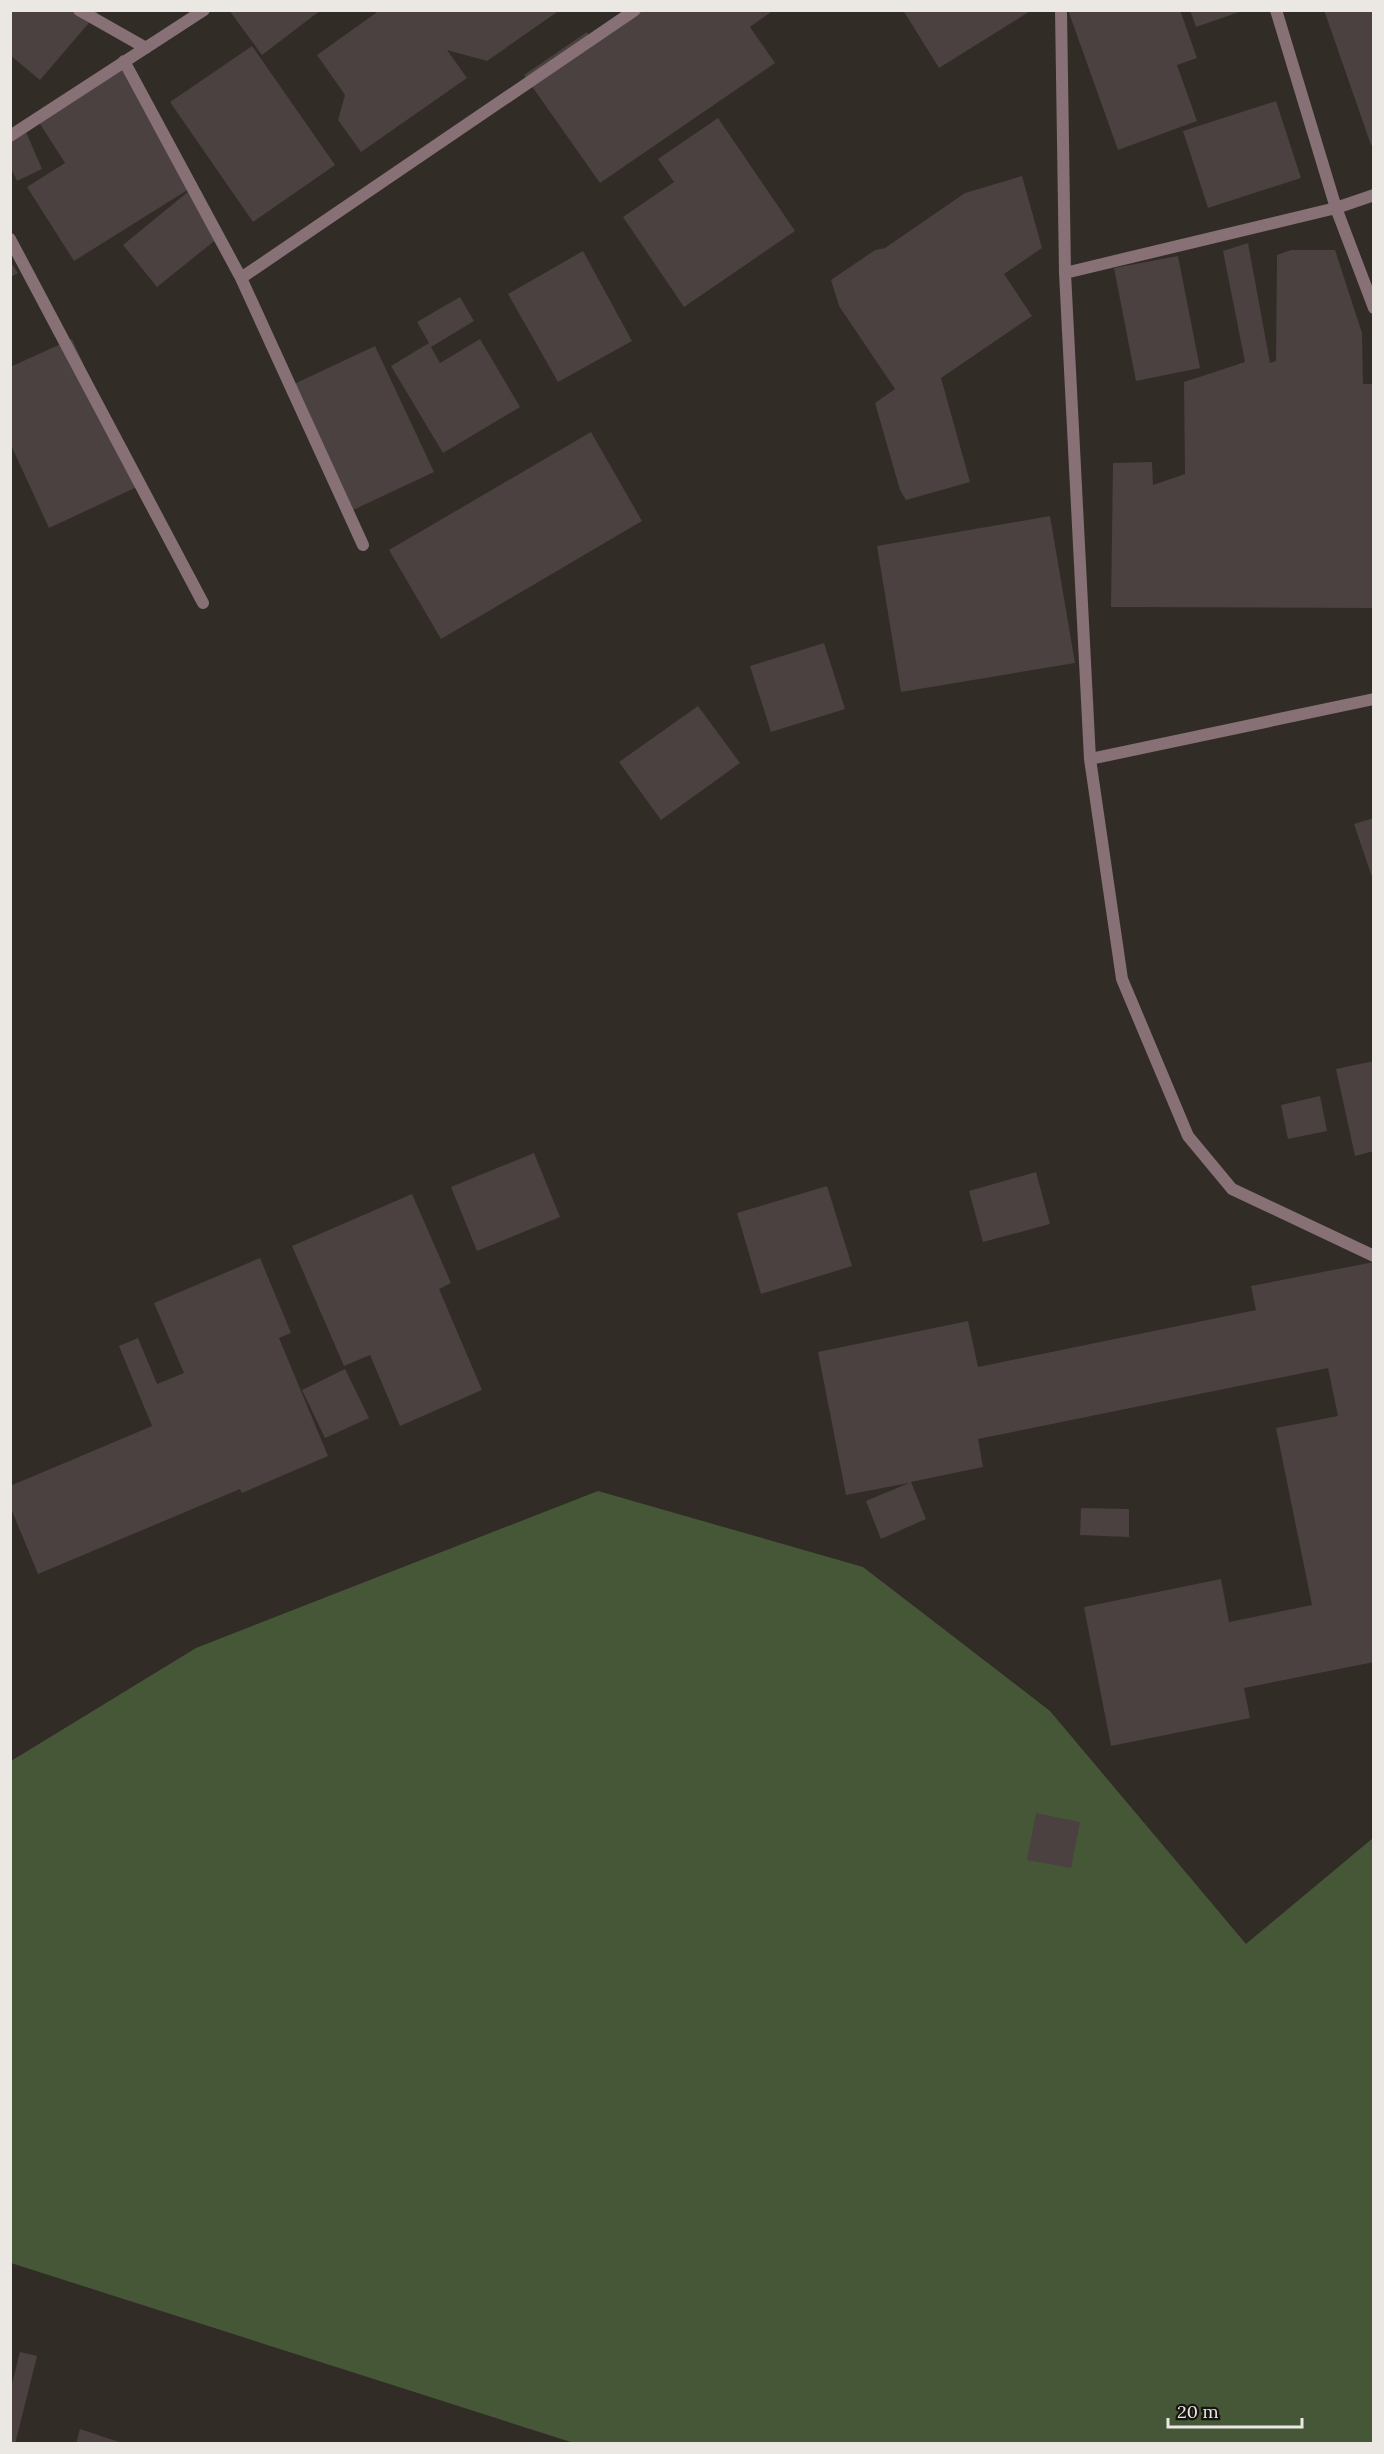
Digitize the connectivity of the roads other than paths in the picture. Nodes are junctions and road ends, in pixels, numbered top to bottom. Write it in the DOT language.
graph roads {
  1 [pos="79,10"];
  2 [pos="204,10"];
  3 [pos="635,10"];
  4 [pos="1061,10"];
  5 [pos="1276,10"];
  6 [pos="146,48"];
  7 [pos="124,61"];
  8 [pos="10,136"];
  9 [pos="1374,195"];
  10 [pos="1336,208"];
  11 [pos="10,239"];
  12 [pos="1065,273"];
  13 [pos="241,278"];
  14 [pos="1374,308"];
  15 [pos="363,545"];
  16 [pos="203,603"];
  17 [pos="1374,699"];
  18 [pos="1090,759"];
  19 [pos="1374,1256"];
  1 -- 6 [label="street"];
  2 -- 6 [label="street"];
  3 -- 13 [label="street"];
  4 -- 12 [label="street"];
  5 -- 10 [label="street"];
  6 -- 7 [label="street"];
  7 -- 8 [label="street"];
  7 -- 13 [label="street"];
  9 -- 10 [label="street"];
  10 -- 12 [label="street"];
  10 -- 14 [label="street"];
  11 -- 16 [label="street"];
  12 -- 18 [label="street"];
  13 -- 15 [label="street"];
  17 -- 18 [label="street"];
  18 -- 19 [label="street"];
}
